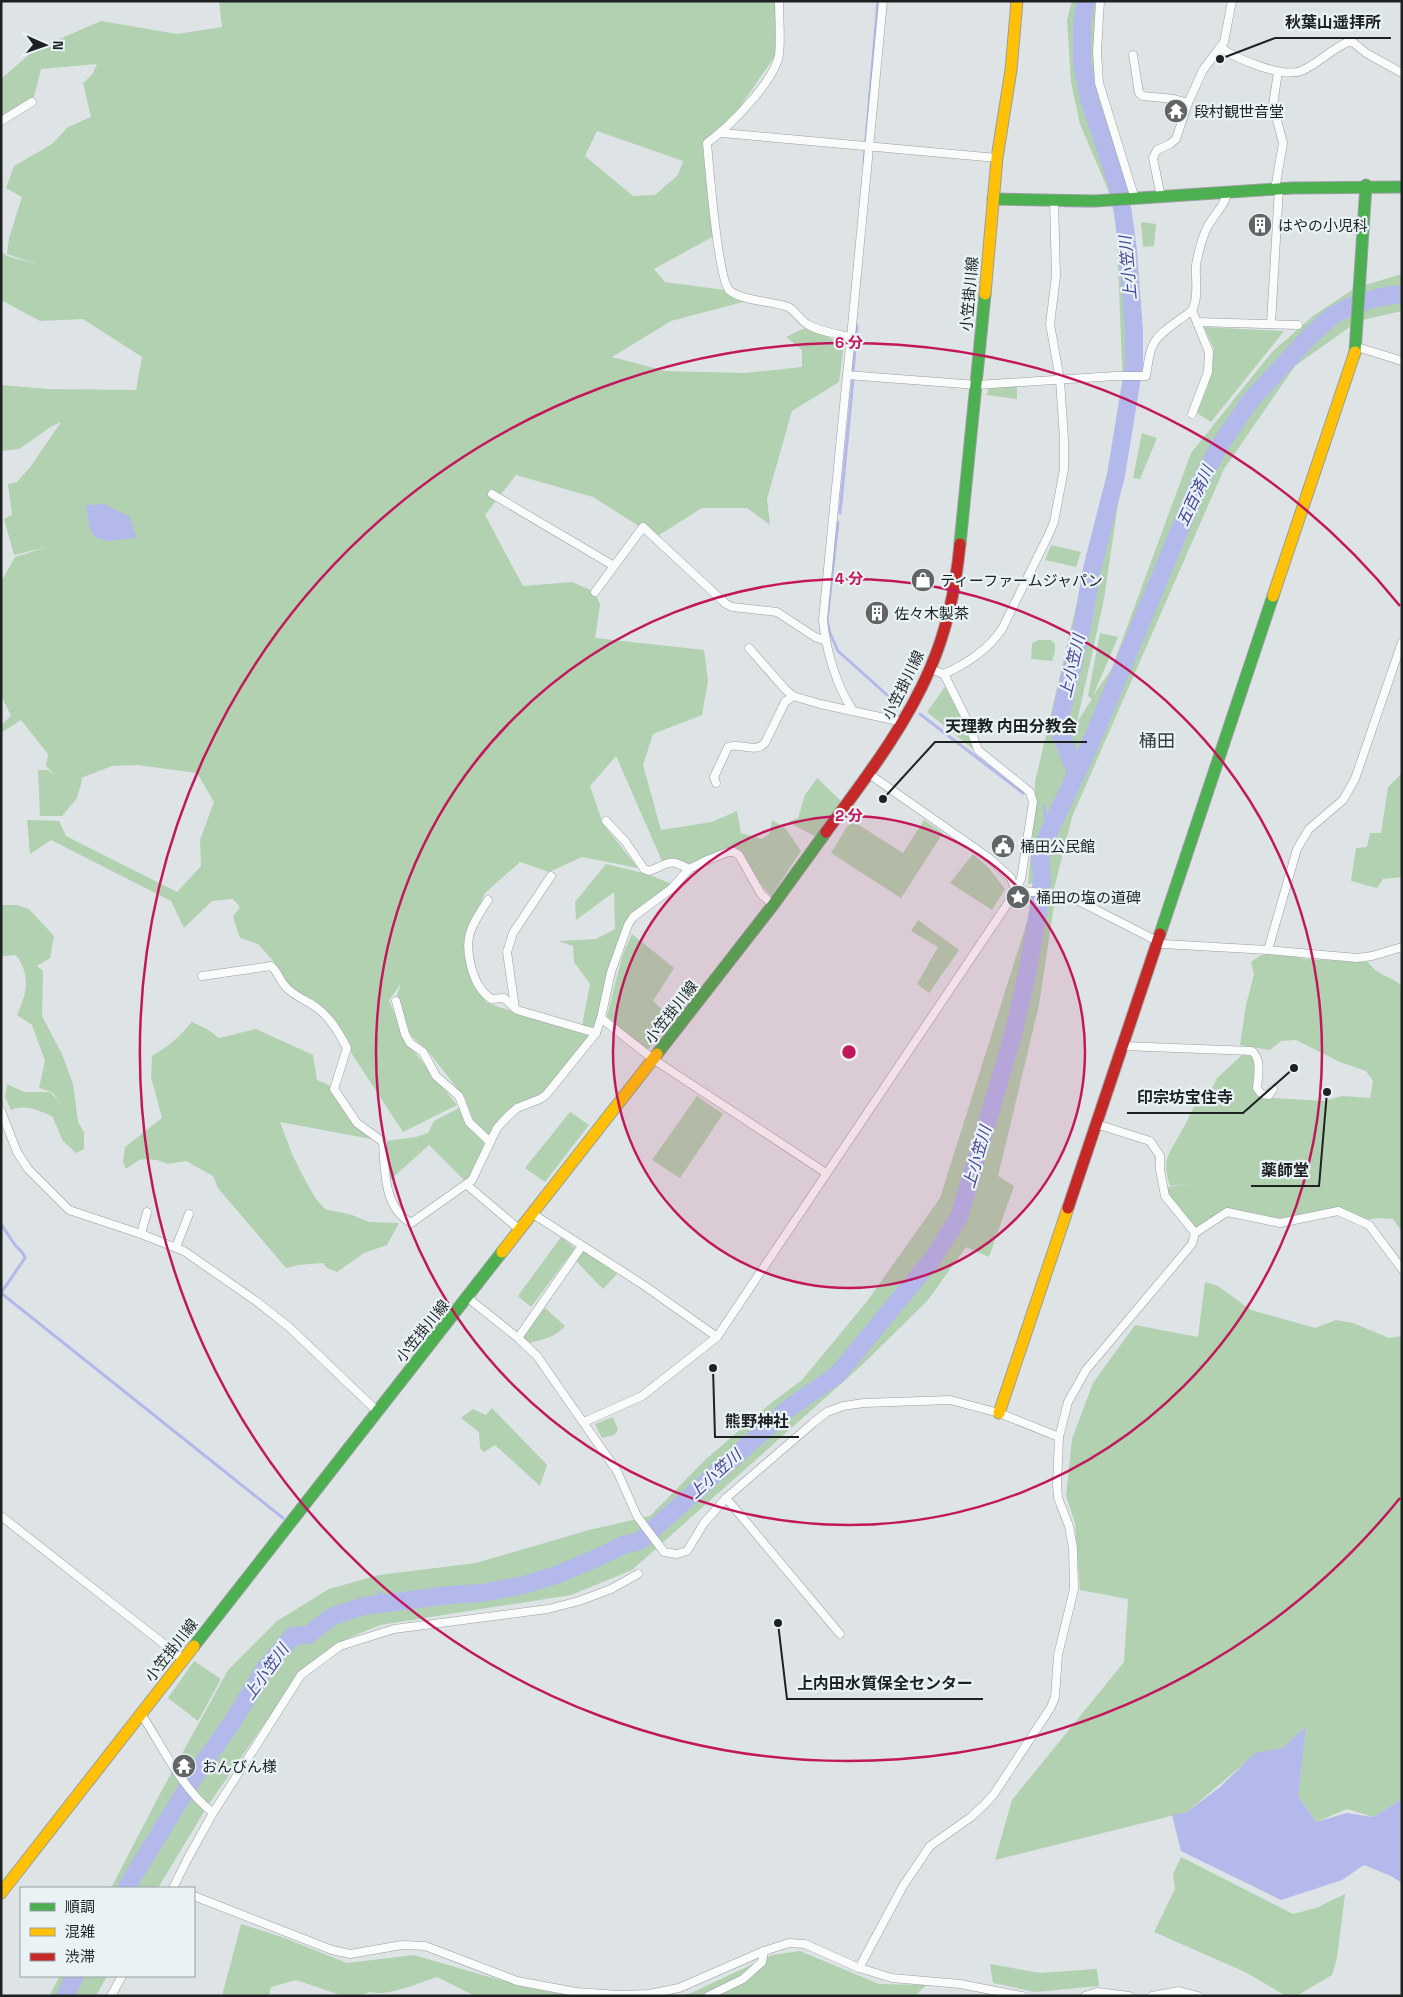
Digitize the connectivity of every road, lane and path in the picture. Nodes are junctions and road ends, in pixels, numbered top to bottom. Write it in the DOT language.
graph roads {
  1 [pos="779,1"];
  2 [pos="883,1"];
  3 [pos="1017,1"];
  4 [pos="1100,1"];
  5 [pos="1232,1"];
  6 [pos="1220,48"];
  7 [pos="1133,55"];
  8 [pos="1278,72"];
  9 [pos="1402,73"];
  10 [pos="32,102"];
  11 [pos="1188,103"];
  12 [pos="1,121"];
  13 [pos="722,133"];
  14 [pos="869,147"];
  15 [pos="997,158"];
  16 [pos="1366,185"];
  17 [pos="1402,187"];
  18 [pos="1277,189"];
  19 [pos="1227,192"];
  20 [pos="1161,197"];
  21 [pos="993,199"];
  22 [pos="1133,199"];
  23 [pos="1054,200"];
  24 [pos="1192,310"];
  25 [pos="1197,322"];
  26 [pos="1271,324"];
  27 [pos="1298,325"];
  28 [pos="851,337"];
  29 [pos="1357,347"];
  30 [pos="1402,361"];
  31 [pos="847,375"];
  32 [pos="1060,380"];
  33 [pos="977,385"];
  34 [pos="1192,414"];
  35 [pos="492,494"];
  36 [pos="614,566"];
  37 [pos="595,592"];
  38 [pos="826,641"];
  39 [pos="1402,642"];
  40 [pos="749,648"];
  41 [pos="930,669"];
  42 [pos="944,674"];
  43 [pos="793,696"];
  44 [pos="853,711"];
  45 [pos="903,722"];
  46 [pos="869,774"];
  47 [pos="716,783"];
  48 [pos="606,820"];
  49 [pos="689,869"];
  50 [pos="551,876"];
  51 [pos="1015,890"];
  52 [pos="488,900"];
  53 [pos="773,905"];
  54 [pos="1158,940"];
  55 [pos="1402,947"];
  56 [pos="1268,950"];
  57 [pos="202,976"];
  58 [pos="396,1000"];
  59 [pos="515,1008"];
  60 [pos="601,1018"];
  61 [pos="596,1033"];
  62 [pos="1123,1046"];
  63 [pos="653,1059"];
  64 [pos="1273,1089"];
  65 [pos="1,1111"];
  66 [pos="1096,1124"];
  67 [pos="490,1142"];
  68 [pos="826,1173"];
  69 [pos="467,1185"];
  70 [pos="147,1212"];
  71 [pos="189,1214"];
  72 [pos="533,1214"];
  73 [pos="520,1230"];
  74 [pos="140,1234"];
  75 [pos="1195,1234"];
  76 [pos="582,1246"];
  77 [pos="176,1247"];
  78 [pos="1402,1269"];
  79 [pos="468,1298"];
  80 [pos="717,1337"];
  81 [pos="518,1338"];
  82 [pos="377,1411"];
  83 [pos="999,1413"];
  84 [pos="584,1422"];
  85 [pos="1059,1437"];
  86 [pos="726,1498"];
  87 [pos="1,1516"];
  88 [pos="638,1574"];
  89 [pos="840,1634"];
  90 [pos="183,1659"];
  91 [pos="139,1715"];
  92 [pos="213,1813"];
  93 [pos="174,1887"];
  94 [pos="1,1892"];
  95 [pos="195,1896"];
  96 [pos="764,1951"];
  97 [pos="859,1968"];
  98 [pos="121,1977"];
  99 [pos="110,1996"];
  100 [pos="708,1996"];
  101 [pos="1022,1996"];
  102 [pos="1085,1996"];
  103 [pos="1129,1996"];
  104 [pos="1152,1996"];
  105 [pos="1198,1996"];
  1 -- 13 [label="street"];
  2 -- 14 [label="street"];
  3 -- 15 [label="main road, 小笠掛川線"];
  4 -- 22 [label="street"];
  5 -- 6 [label="street"];
  6 -- 8 [label="street"];
  6 -- 11 [label="street"];
  7 -- 11 [label="street"];
  8 -- 9 [label="street"];
  8 -- 18 [label="street"];
  10 -- 12 [label="street"];
  11 -- 20 [label="street"];
  13 -- 14 [label="street"];
  13 -- 28 [label="street"];
  14 -- 15 [label="street"];
  14 -- 28 [label="street"];
  15 -- 21 [label="main road, 小笠掛川線"];
  16 -- 17 [label="main road"];
  16 -- 18 [label="main road"];
  16 -- 29 [label="main road"];
  18 -- 19 [label="main road"];
  18 -- 26 [label="street"];
  19 -- 20 [label="main road"];
  19 -- 24 [label="street"];
  20 -- 22 [label="main road"];
  21 -- 23 [label="main road"];
  21 -- 33 [label="main road, 小笠掛川線"];
  22 -- 23 [label="main road"];
  23 -- 32 [label="street"];
  24 -- 25 [label="street"];
  24 -- 32 [label="street"];
  25 -- 26 [label="street"];
  25 -- 34 [label="street"];
  26 -- 27 [label="street"];
  28 -- 31 [label="street"];
  29 -- 30 [label="street"];
  29 -- 54 [label="main road"];
  31 -- 33 [label="street"];
  31 -- 38 [label="street"];
  32 -- 33 [label="street"];
  32 -- 42 [label="street"];
  33 -- 41 [label="main road, 小笠掛川線"];
  35 -- 36 [label="street"];
  36 -- 37 [label="street"];
  36 -- 38 [label="street"];
  38 -- 44 [label="street"];
  39 -- 56 [label="street"];
  40 -- 43 [label="street"];
  41 -- 42 [label="street"];
  41 -- 45 [label="main road, 小笠掛川線"];
  42 -- 51 [label="street"];
  43 -- 44 [label="street"];
  43 -- 47 [label="street"];
  44 -- 45 [label="street"];
  45 -- 46 [label="main road, 小笠掛川線"];
  46 -- 51 [label="street"];
  46 -- 53 [label="main road, 小笠掛川線"];
  48 -- 49 [label="street"];
  49 -- 53 [label="street"];
  49 -- 60 [label="street"];
  50 -- 59 [label="street"];
  51 -- 54 [label="street"];
  51 -- 68 [label="street"];
  52 -- 59 [label="street"];
  53 -- 63 [label="main road, 小笠掛川線"];
  54 -- 56 [label="street"];
  54 -- 62 [label="main road"];
  55 -- 56 [label="street"];
  57 -- 69 [label="street"];
  58 -- 67 [label="street"];
  59 -- 61 [label="street"];
  60 -- 61 [label="street"];
  60 -- 63 [label="street"];
  61 -- 67 [label="street"];
  62 -- 64 [label="street"];
  62 -- 66 [label="main road"];
  63 -- 68 [label="street"];
  63 -- 72 [label="main road, 小笠掛川線"];
  65 -- 74 [label="street"];
  66 -- 75 [label="street"];
  66 -- 83 [label="main road"];
  67 -- 69 [label="street"];
  68 -- 80 [label="street"];
  69 -- 73 [label="street"];
  70 -- 74 [label="street"];
  71 -- 77 [label="street"];
  72 -- 73 [label="main road, 小笠掛川線"];
  72 -- 76 [label="street"];
  73 -- 79 [label="main road, 小笠掛川線"];
  74 -- 77 [label="street"];
  75 -- 78 [label="street"];
  75 -- 85 [label="street"];
  76 -- 80 [label="street"];
  76 -- 81 [label="street"];
  77 -- 82 [label="street"];
  79 -- 81 [label="street"];
  79 -- 82 [label="main road, 小笠掛川線"];
  80 -- 84 [label="street"];
  81 -- 84 [label="street"];
  82 -- 90 [label="main road, 小笠掛川線"];
  83 -- 85 [label="street"];
  83 -- 86 [label="street"];
  84 -- 86 [label="street"];
  85 -- 97 [label="street"];
  86 -- 89 [label="street"];
  87 -- 90 [label="street"];
  88 -- 92 [label="street"];
  90 -- 91 [label="main road, 小笠掛川線"];
  91 -- 92 [label="street"];
  91 -- 94 [label="main road, 小笠掛川線"];
  92 -- 93 [label="street"];
  95 -- 96 [label="street"];
  96 -- 97 [label="street"];
  96 -- 100 [label="street"];
  97 -- 101 [label="street"];
  98 -- 99 [label="street"];
  102 -- 103 [label="street"];
  104 -- 105 [label="street"];
}
